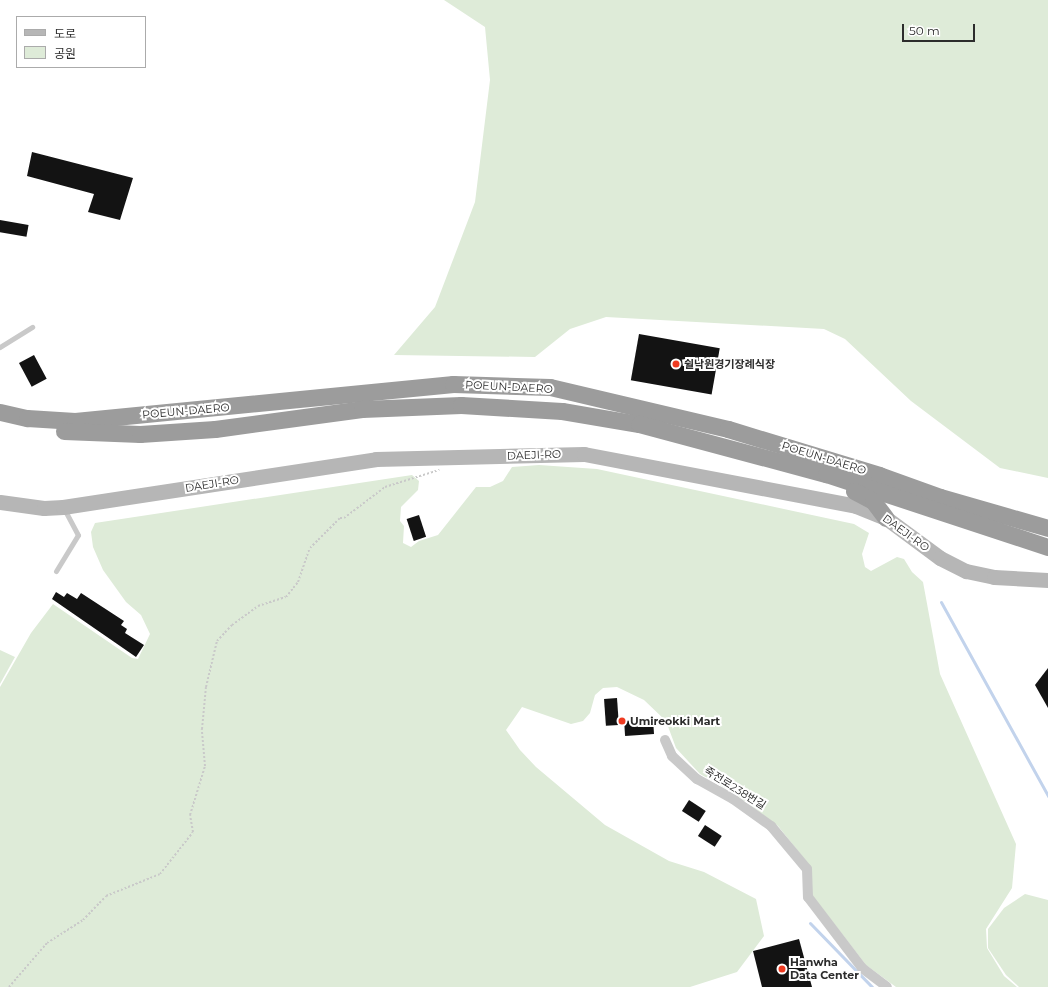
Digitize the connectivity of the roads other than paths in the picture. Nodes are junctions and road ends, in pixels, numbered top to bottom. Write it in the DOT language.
graph roads {
  1 [pos="32,327"];
  2 [pos="0,347"];
  3 [pos="0,412"];
  4 [pos="0,424"];
  5 [pos="826,474"];
  6 [pos="940,497"];
  7 [pos="0,502"];
  8 [pos="62,507"];
  9 [pos="886,518"];
  10 [pos="1048,519"];
  11 [pos="1048,528"];
  12 [pos="1048,546"];
  13 [pos="56,571"];
  14 [pos="1048,580"];
  15 [pos="665,740"];
  16 [pos="888,987"];
  1 -- 2 [label="lane"];
  3 -- 6 [label="highway, POEUN-DAERO"];
  4 -- 5 [label="highway, POEUN-DAERO"];
  5 -- 9 [label="highway"];
  5 -- 12 [label="highway, POEUN-DAERO"];
  6 -- 10 [label="highway"];
  6 -- 11 [label="highway, POEUN-DAERO"];
  7 -- 8 [label="main road, DAEJI-RO"];
  8 -- 9 [label="main road, DAEJI-RO"];
  8 -- 13 [label="lane"];
  9 -- 14 [label="main road, DAEJI-RO"];
  15 -- 16 [label="street, 죽전로238번길"];
}
